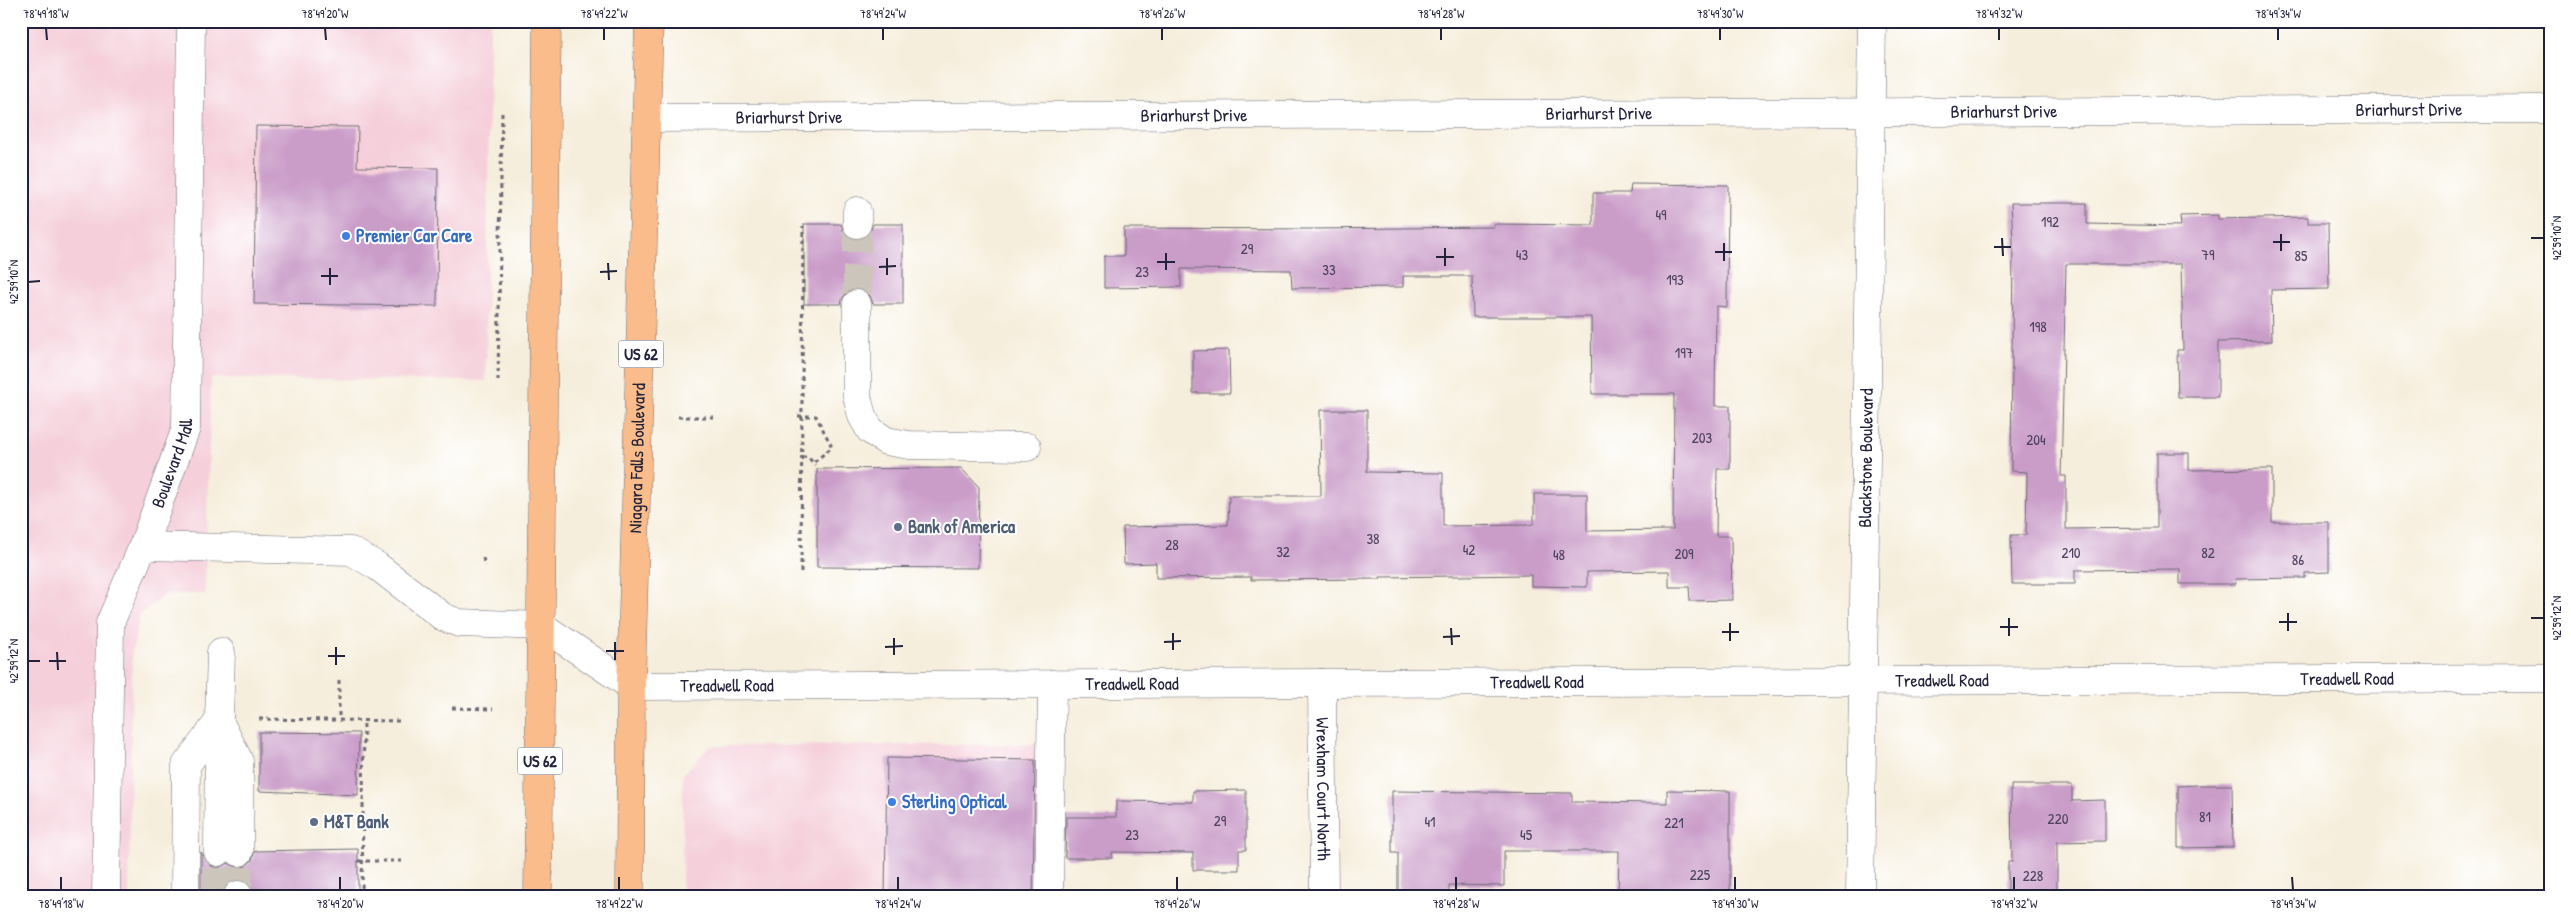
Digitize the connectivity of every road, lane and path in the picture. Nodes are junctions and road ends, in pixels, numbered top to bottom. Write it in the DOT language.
graph roads {
  1 [pos="191,21"];
  2 [pos="547,21"];
  3 [pos="649,21"];
  4 [pos="1872,21"];
  5 [pos="2550,109"];
  6 [pos="502,110"];
  7 [pos="1871,113"];
  8 [pos="648,118"];
  9 [pos="803,226"];
  10 [pos="857,304"];
  11 [pos="498,381"];
  12 [pos="678,416"];
  13 [pos="716,416"];
  14 [pos="800,416"];
  15 [pos="1027,447"];
  16 [pos="802,457"];
  17 [pos="143,546"];
  18 [pos="483,558"];
  19 [pos="485,566"];
  20 [pos="801,572"];
  21 [pos="542,626"];
  22 [pos="221,652"];
  23 [pos="2550,678"];
  24 [pos="339,680"];
  25 [pos="1862,681"];
  26 [pos="1322,683"];
  27 [pos="1052,684"];
  28 [pos="631,686"];
  29 [pos="452,708"];
  30 [pos="493,709"];
  31 [pos="252,719"];
  32 [pos="339,720"];
  33 [pos="364,720"];
  34 [pos="219,721"];
  35 [pos="403,721"];
  36 [pos="229,852"];
  37 [pos="358,861"];
  38 [pos="363,861"];
  39 [pos="403,861"];
  40 [pos="106,896"];
  41 [pos="185,896"];
  42 [pos="362,896"];
  43 [pos="538,896"];
  44 [pos="630,896"];
  45 [pos="1049,896"];
  46 [pos="1324,896"];
  47 [pos="1860,896"];
  1 -- 17 [label="street, Boulevard Mall"];
  2 -- 21 [label="main road, US 62"];
  3 -- 8 [label="main road, Niagara Falls Boulevard / US 62"];
  4 -- 7 [label="street, Blackstone Boulevard"];
  5 -- 7 [label="street, Briarhurst Drive"];
  6 -- 11 [label="path"];
  7 -- 8 [label="street, Briarhurst Drive"];
  7 -- 25 [label="street, Blackstone Boulevard"];
  8 -- 28 [label="main road, Niagara Falls Boulevard / US 62"];
  9 -- 14 [label="path"];
  10 -- 15 [label="street"];
  12 -- 13 [label="path"];
  14 -- 16 [label="path"];
  14 -- 16 [label="path"];
  16 -- 20 [label="path"];
  17 -- 21 [label="street"];
  17 -- 40 [label="street, Boulevard Mall"];
  18 -- 19 [label="path"];
  21 -- 28 [label="street"];
  21 -- 43 [label="main road, US 62"];
  22 -- 34 [label="street"];
  23 -- 25 [label="street, Treadwell Road"];
  24 -- 32 [label="path"];
  25 -- 26 [label="street, Treadwell Road"];
  25 -- 47 [label="street, Blackstone Boulevard"];
  26 -- 27 [label="street, Treadwell Road"];
  26 -- 46 [label="street, Wrexham Court North"];
  27 -- 28 [label="street, Treadwell Road"];
  27 -- 45 [label="street"];
  28 -- 44 [label="main road, Niagara Falls Boulevard / US 62"];
  29 -- 30 [label="path"];
  31 -- 32 [label="path"];
  32 -- 33 [label="path"];
  33 -- 35 [label="path"];
  33 -- 38 [label="path"];
  34 -- 36 [label="street"];
  34 -- 41 [label="street"];
  37 -- 38 [label="path"];
  38 -- 39 [label="path"];
  38 -- 42 [label="path"];
}
